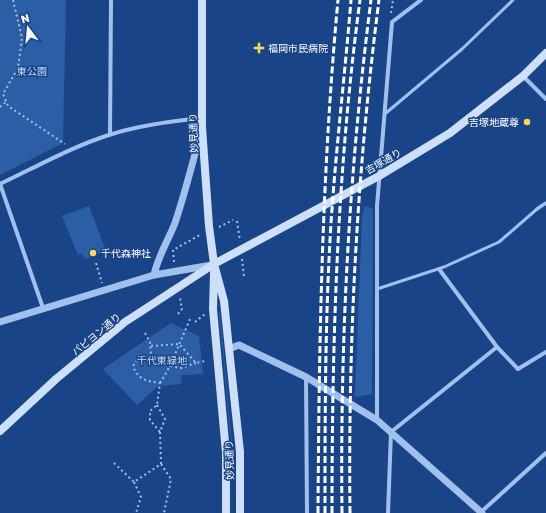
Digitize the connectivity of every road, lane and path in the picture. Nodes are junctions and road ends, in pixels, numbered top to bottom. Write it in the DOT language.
graph roads {
  1 [pos="14,0"];
  2 [pos="111,0"];
  3 [pos="202,0"];
  4 [pos="393,0"];
  5 [pos="421,0"];
  6 [pos="513,0"];
  7 [pos="392,22"];
  8 [pos="546,54"];
  9 [pos="523,76"];
  10 [pos="0,92"];
  11 [pos="5,92"];
  12 [pos="546,99"];
  13 [pos="6,102"];
  14 [pos="0,107"];
  15 [pos="386,113"];
  16 [pos="203,118"];
  17 [pos="202,127"];
  18 [pos="110,134"];
  19 [pos="73,149"];
  20 [pos="379,176"];
  21 [pos="0,184"];
  22 [pos="546,203"];
  23 [pos="537,209"];
  24 [pos="233,220"];
  25 [pos="209,231"];
  26 [pos="96,263"];
  27 [pos="175,264"];
  28 [pos="214,264"];
  29 [pos="439,268"];
  30 [pos="154,275"];
  31 [pos="104,289"];
  32 [pos="378,289"];
  33 [pos="43,308"];
  34 [pos="190,318"];
  35 [pos="0,322"];
  36 [pos="145,333"];
  37 [pos="179,344"];
  38 [pos="150,346"];
  39 [pos="497,347"];
  40 [pos="229,349"];
  41 [pos="546,352"];
  42 [pos="151,357"];
  43 [pos="205,361"];
  44 [pos="196,363"];
  45 [pos="170,366"];
  46 [pos="306,377"];
  47 [pos="160,383"];
  48 [pos="157,405"];
  49 [pos="377,420"];
  50 [pos="0,431"];
  51 [pos="160,432"];
  52 [pos="391,432"];
  53 [pos="546,453"];
  54 [pos="114,463"];
  55 [pos="161,464"];
  56 [pos="134,482"];
  57 [pos="136,513"];
  58 [pos="164,513"];
  59 [pos="226,513"];
  60 [pos="240,513"];
  61 [pos="307,513"];
  62 [pos="388,513"];
  63 [pos="481,513"];
  1 -- 11 [label="path"];
  2 -- 18 [label="street"];
  3 -- 16 [label="main road, 妙見通り"];
  4 -- 7 [label="path"];
  5 -- 7 [label="street"];
  6 -- 15 [label="lane"];
  7 -- 15 [label="street"];
  8 -- 9 [label="main road, 吉塚通り"];
  9 -- 12 [label="street"];
  9 -- 20 [label="main road, 吉塚通り"];
  10 -- 11 [label="path"];
  11 -- 13 [label="path"];
  13 -- 14 [label="path"];
  13 -- 19 [label="path"];
  15 -- 20 [label="street"];
  16 -- 17 [label="main road, 妙見通り"];
  16 -- 18 [label="street"];
  17 -- 25 [label="main road, 妙見通り"];
  17 -- 30 [label="street"];
  18 -- 19 [label="street"];
  19 -- 21 [label="street"];
  20 -- 28 [label="main road, 吉塚通り"];
  20 -- 32 [label="street"];
  21 -- 33 [label="street"];
  22 -- 23 [label="street"];
  23 -- 29 [label="lane"];
  24 -- 25 [label="path"];
  25 -- 27 [label="path"];
  25 -- 28 [label="main road, 妙見通り"];
  26 -- 31 [label="path"];
  28 -- 30 [label="street"];
  28 -- 40 [label="main road, 妙見通り"];
  28 -- 50 [label="main road, パピヨン通り"];
  28 -- 59 [label="main road, 妙見通り"];
  29 -- 32 [label="lane"];
  29 -- 39 [label="street"];
  30 -- 31 [label="street"];
  31 -- 33 [label="street"];
  32 -- 49 [label="street"];
  33 -- 35 [label="street"];
  34 -- 37 [label="path"];
  36 -- 38 [label="path"];
  37 -- 38 [label="path"];
  37 -- 44 [label="path"];
  37 -- 45 [label="path"];
  38 -- 42 [label="path"];
  39 -- 41 [label="street"];
  39 -- 52 [label="street"];
  40 -- 46 [label="street"];
  40 -- 60 [label="main road, 妙見通り"];
  42 -- 45 [label="path"];
  42 -- 47 [label="path"];
  43 -- 44 [label="path"];
  44 -- 45 [label="path"];
  45 -- 47 [label="path"];
  46 -- 49 [label="street"];
  46 -- 61 [label="street"];
  47 -- 48 [label="path"];
  48 -- 51 [label="path"];
  48 -- 51 [label="path"];
  49 -- 52 [label="street"];
  51 -- 55 [label="path"];
  52 -- 62 [label="street"];
  52 -- 63 [label="street"];
  53 -- 63 [label="street"];
  54 -- 56 [label="path"];
  55 -- 56 [label="path"];
  55 -- 58 [label="path"];
  56 -- 57 [label="path"];
}
